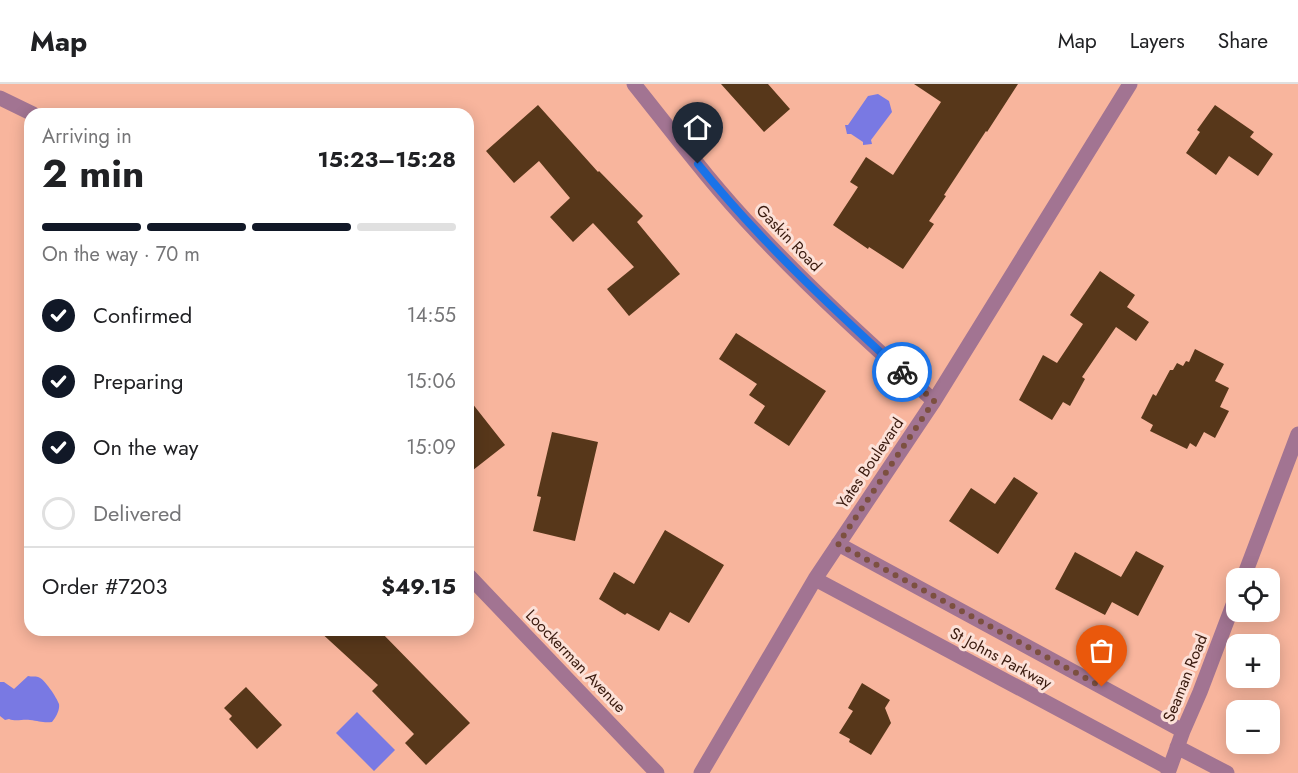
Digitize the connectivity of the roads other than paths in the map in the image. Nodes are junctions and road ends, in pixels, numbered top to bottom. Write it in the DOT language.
graph roads {
  1 [pos="634,84"];
  2 [pos="1130,84"];
  3 [pos="0,98"];
  4 [pos="24,110"];
  5 [pos="934,401"];
  6 [pos="1298,434"];
  7 [pos="838,544"];
  8 [pos="1247,568"];
  9 [pos="815,579"];
  10 [pos="474,581"];
  11 [pos="1227,622"];
  12 [pos="1183,731"];
  13 [pos="1177,747"];
  14 [pos="1168,770"];
  15 [pos="657,773"];
  16 [pos="701,773"];
  17 [pos="1227,773"];
  1 -- 5 [label="street, Gaskin Road"];
  2 -- 5 [label="street, Yates Boulevard"];
  3 -- 4 [label="street"];
  5 -- 7 [label="street, Yates Boulevard"];
  6 -- 8 [label="street"];
  7 -- 9 [label="street, Yates Boulevard"];
  7 -- 12 [label="street, St Johns Parkway"];
  9 -- 14 [label="street, St Johns Parkway"];
  9 -- 16 [label="street, Yates Boulevard"];
  10 -- 15 [label="street, Loockerman Avenue"];
  11 -- 12 [label="street, Seaman Road"];
  12 -- 13 [label="street, Seaman Road"];
  13 -- 14 [label="street, Seaman Road"];
  13 -- 17 [label="street"];
}
